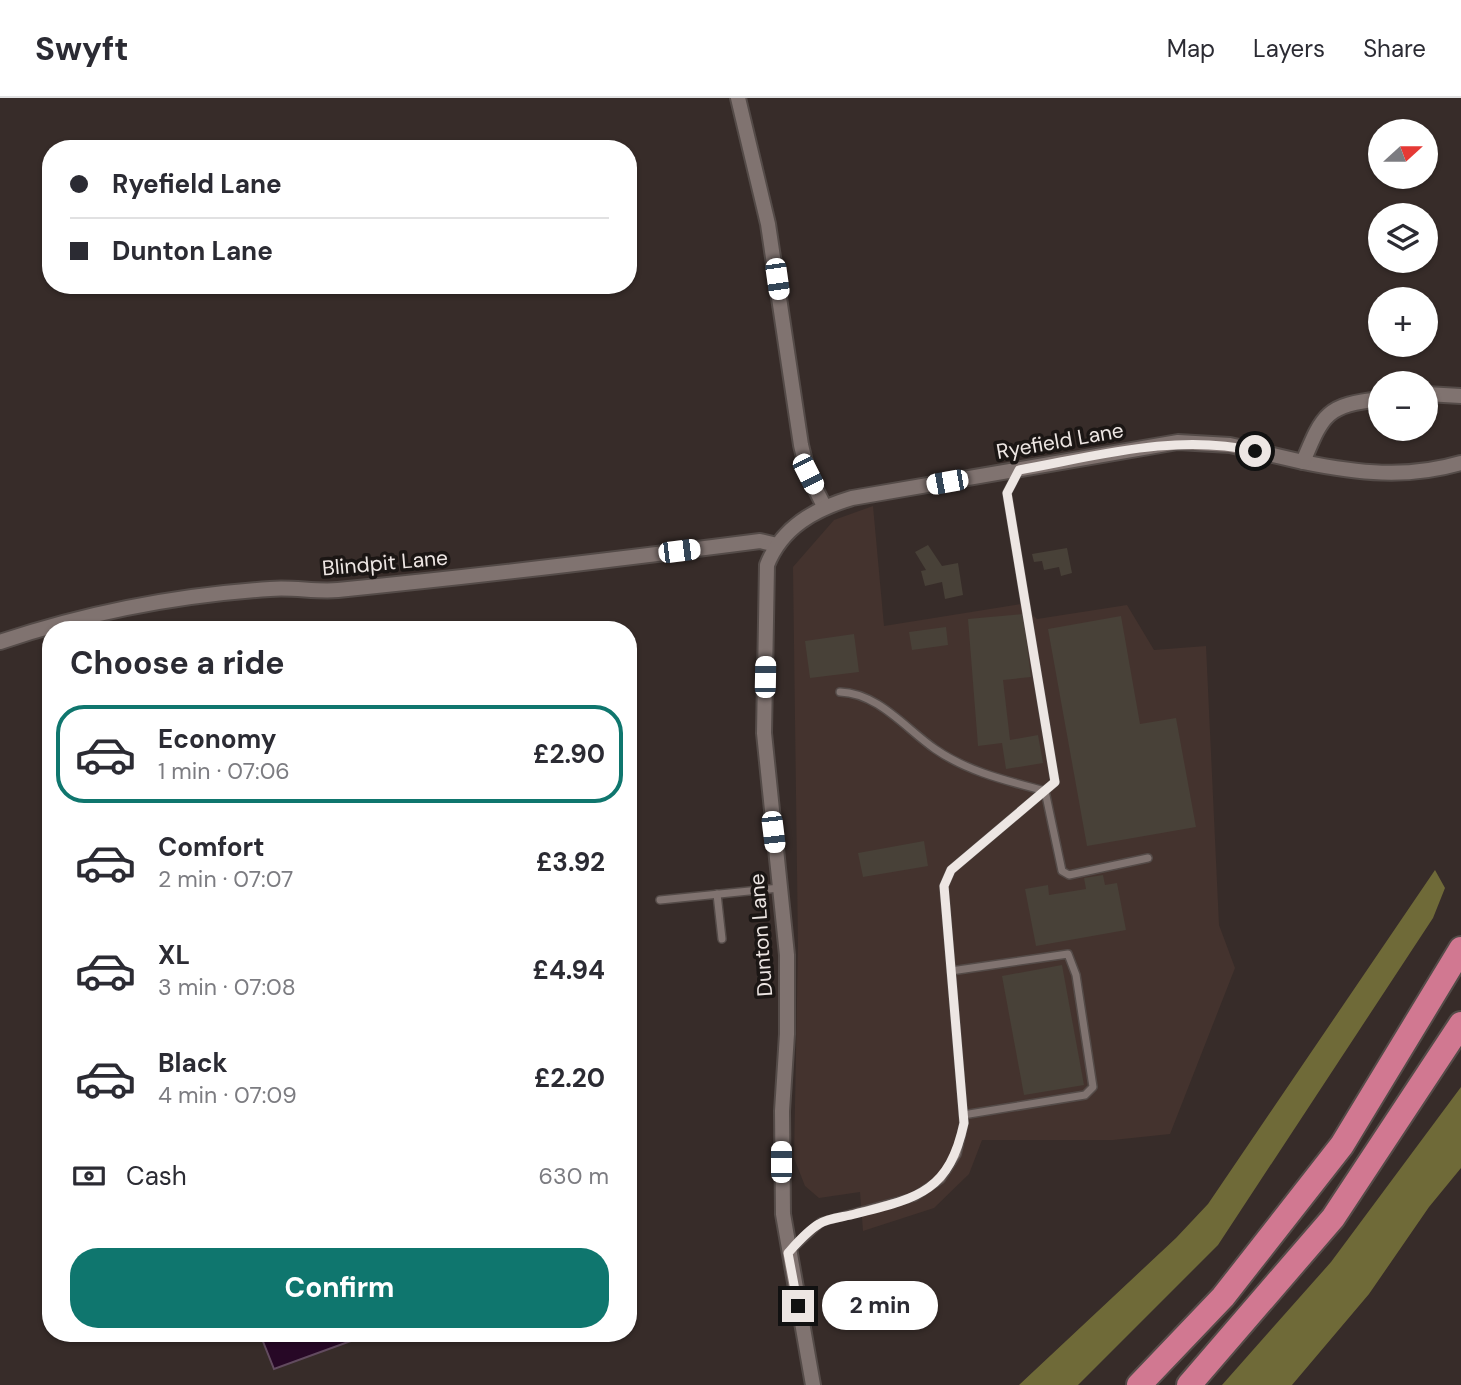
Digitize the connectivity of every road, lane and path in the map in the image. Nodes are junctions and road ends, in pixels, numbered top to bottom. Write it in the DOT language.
graph roads {
  1 [pos="738,98"];
  2 [pos="1438,395"];
  3 [pos="1461,396"];
  4 [pos="1368,400"];
  5 [pos="1303,462"];
  6 [pos="1461,463"];
  7 [pos="1019,470"];
  8 [pos="824,506"];
  9 [pos="777,545"];
  10 [pos="64,621"];
  11 [pos="42,628"];
  12 [pos="0,642"];
  13 [pos="840,692"];
  14 [pos="1045,791"];
  15 [pos="1148,858"];
  16 [pos="780,888"];
  17 [pos="717,894"];
  18 [pos="660,900"];
  19 [pos="722,939"];
  20 [pos="1461,950"];
  21 [pos="951,971"];
  22 [pos="1461,1024"];
  23 [pos="963,1115"];
  24 [pos="788,1253"];
  25 [pos="813,1385"];
  26 [pos="1139,1385"];
  27 [pos="1189,1385"];
  1 -- 8 [label="street"];
  2 -- 3 [label="street"];
  4 -- 5 [label="street"];
  5 -- 6 [label="street, Ryefield Lane"];
  5 -- 7 [label="street, Ryefield Lane"];
  7 -- 8 [label="street, Ryefield Lane"];
  7 -- 14 [label="lane"];
  8 -- 9 [label="street, Dunton Lane"];
  9 -- 10 [label="street, Blindpit Lane"];
  9 -- 16 [label="street, Dunton Lane"];
  11 -- 12 [label="street, Blindpit Lane"];
  13 -- 14 [label="lane"];
  14 -- 15 [label="lane"];
  14 -- 21 [label="lane"];
  16 -- 17 [label="lane"];
  16 -- 24 [label="street, Dunton Lane"];
  17 -- 18 [label="lane"];
  17 -- 19 [label="lane"];
  20 -- 26 [label="highway"];
  21 -- 23 [label="lane"];
  21 -- 23 [label="lane"];
  22 -- 27 [label="highway"];
  23 -- 24 [label="lane"];
  24 -- 25 [label="street, Dunton Lane"];
}
